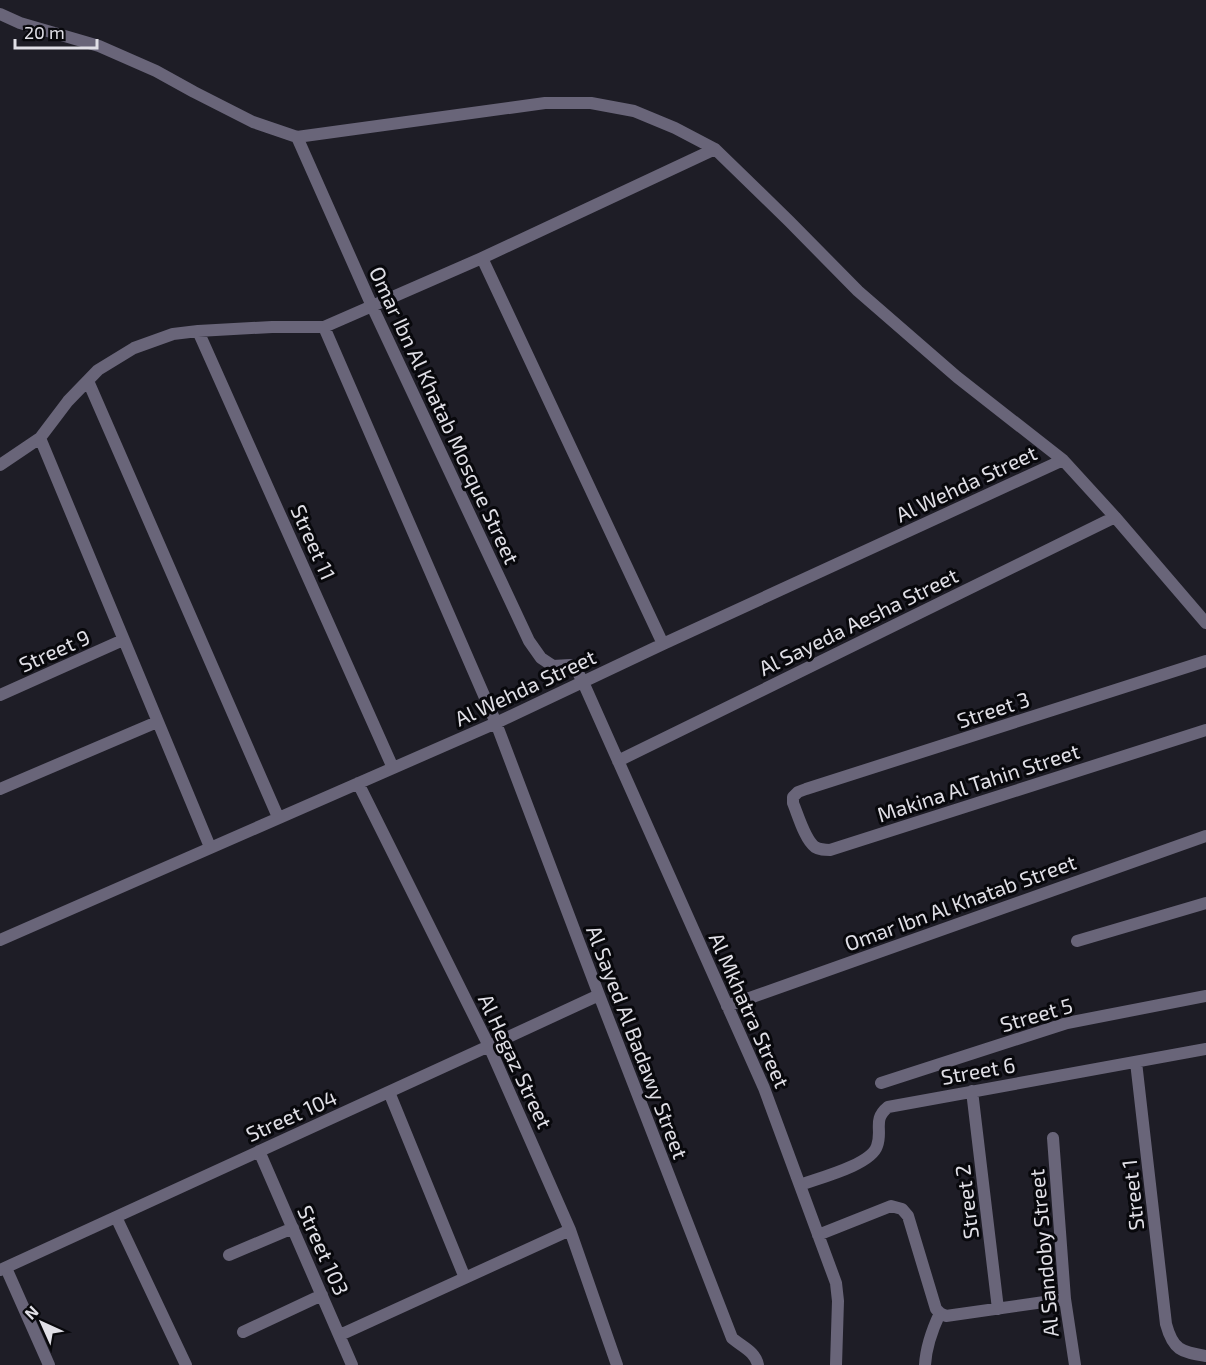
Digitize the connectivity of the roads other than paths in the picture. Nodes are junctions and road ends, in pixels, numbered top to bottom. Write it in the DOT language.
graph roads {
  1 [pos="0,14"];
  2 [pos="297,137"];
  3 [pos="715,149"];
  4 [pos="482,258"];
  5 [pos="372,306"];
  6 [pos="324,327"];
  7 [pos="198,331"];
  8 [pos="88,381"];
  9 [pos="40,438"];
  10 [pos="1063,460"];
  11 [pos="0,465"];
  12 [pos="1115,517"];
  13 [pos="1206,623"];
  14 [pos="123,640"];
  15 [pos="663,644"];
  16 [pos="1206,661"];
  17 [pos="583,682"];
  18 [pos="0,695"];
  19 [pos="157,722"];
  20 [pos="496,723"];
  21 [pos="1206,729"];
  22 [pos="618,761"];
  23 [pos="393,768"];
  24 [pos="358,783"];
  25 [pos="0,789"];
  26 [pos="793,797"];
  27 [pos="278,818"];
  28 [pos="1206,836"];
  29 [pos="210,847"];
  30 [pos="1206,903"];
  31 [pos="0,940"];
  32 [pos="1077,941"];
  33 [pos="599,995"];
  34 [pos="1206,996"];
  35 [pos="727,1006"];
  36 [pos="489,1046"];
  37 [pos="1206,1049"];
  38 [pos="1136,1062"];
  39 [pos="881,1083"];
  40 [pos="972,1091"];
  41 [pos="389,1092"];
  42 [pos="1053,1138"];
  43 [pos="259,1151"];
  44 [pos="800,1185"];
  45 [pos="116,1217"];
  46 [pos="293,1228"];
  47 [pos="570,1230"];
  48 [pos="818,1235"];
  49 [pos="229,1255"];
  50 [pos="3,1269"];
  51 [pos="465,1278"];
  52 [pos="322,1294"];
  53 [pos="1065,1299"];
  54 [pos="998,1309"];
  55 [pos="940,1313"];
  56 [pos="243,1332"];
  57 [pos="340,1335"];
  58 [pos="1206,1356"];
  59 [pos="49,1365"];
  60 [pos="186,1365"];
  61 [pos="352,1365"];
  62 [pos="617,1365"];
  63 [pos="758,1365"];
  64 [pos="836,1365"];
  65 [pos="925,1365"];
  66 [pos="1075,1365"];
  1 -- 2 [label="street"];
  2 -- 3 [label="street"];
  2 -- 5 [label="street, Omar Ibn Al Khatab Mosque Street"];
  3 -- 4 [label="street"];
  3 -- 10 [label="street"];
  4 -- 5 [label="street"];
  4 -- 15 [label="street"];
  5 -- 6 [label="street"];
  5 -- 17 [label="street, Omar Ibn Al Khatab Mosque Street"];
  6 -- 7 [label="street"];
  6 -- 20 [label="street, Al Sayed Al Badawy Street"];
  7 -- 8 [label="street"];
  7 -- 23 [label="street, Street 11"];
  8 -- 9 [label="street"];
  8 -- 27 [label="street"];
  9 -- 11 [label="street"];
  9 -- 14 [label="street"];
  10 -- 12 [label="street"];
  10 -- 15 [label="street, Al Wehda Street"];
  12 -- 13 [label="street"];
  12 -- 22 [label="street, Al Sayeda Aesha Street"];
  14 -- 18 [label="street, Street 9"];
  14 -- 19 [label="street"];
  15 -- 17 [label="street, Al Wehda Street"];
  16 -- 26 [label="street, Street 3"];
  17 -- 20 [label="street, Al Wehda Street"];
  17 -- 22 [label="street, Al Mkhatra Street"];
  19 -- 25 [label="street"];
  19 -- 29 [label="street"];
  20 -- 23 [label="street, Al Wehda Street"];
  20 -- 33 [label="street, Al Sayed Al Badawy Street"];
  21 -- 26 [label="street, Makina Al Tahin Street"];
  22 -- 35 [label="street, Al Mkhatra Street"];
  23 -- 24 [label="street, Al Wehda Street"];
  24 -- 27 [label="street, Al Wehda Street"];
  24 -- 36 [label="street, Al Hegaz Street"];
  27 -- 29 [label="street, Al Wehda Street"];
  28 -- 35 [label="street, Omar Ibn Al Khatab Street"];
  29 -- 31 [label="street, Al Wehda Street"];
  30 -- 32 [label="street"];
  33 -- 36 [label="street, Street 104"];
  33 -- 63 [label="street, Al Sayed Al Badawy Street"];
  34 -- 39 [label="street, Street 5"];
  35 -- 44 [label="street, Al Mkhatra Street"];
  36 -- 41 [label="street, Street 104"];
  36 -- 47 [label="street, Al Hegaz Street"];
  37 -- 38 [label="street, Street 6"];
  38 -- 40 [label="street, Street 6"];
  38 -- 58 [label="street, Street 1"];
  40 -- 44 [label="street, Street 6"];
  40 -- 54 [label="street, Street 2"];
  41 -- 43 [label="street, Street 104"];
  41 -- 51 [label="street"];
  42 -- 53 [label="street, Al Sandoby Street"];
  43 -- 45 [label="street, Street 104"];
  43 -- 46 [label="street, Street 103"];
  44 -- 48 [label="street, Al Mkhatra Street"];
  45 -- 50 [label="street, Street 104"];
  45 -- 60 [label="street"];
  46 -- 49 [label="street"];
  46 -- 52 [label="street, Street 103"];
  47 -- 51 [label="street"];
  47 -- 62 [label="street, Al Hegaz Street"];
  48 -- 55 [label="street"];
  48 -- 64 [label="street, Al Mkhatra Street"];
  50 -- 59 [label="street"];
  51 -- 57 [label="street"];
  52 -- 56 [label="street"];
  52 -- 57 [label="street, Street 103"];
  53 -- 54 [label="street"];
  53 -- 66 [label="street, Al Sandoby Street"];
  54 -- 55 [label="street"];
  55 -- 65 [label="street"];
  57 -- 61 [label="street, Street 103"];
}
